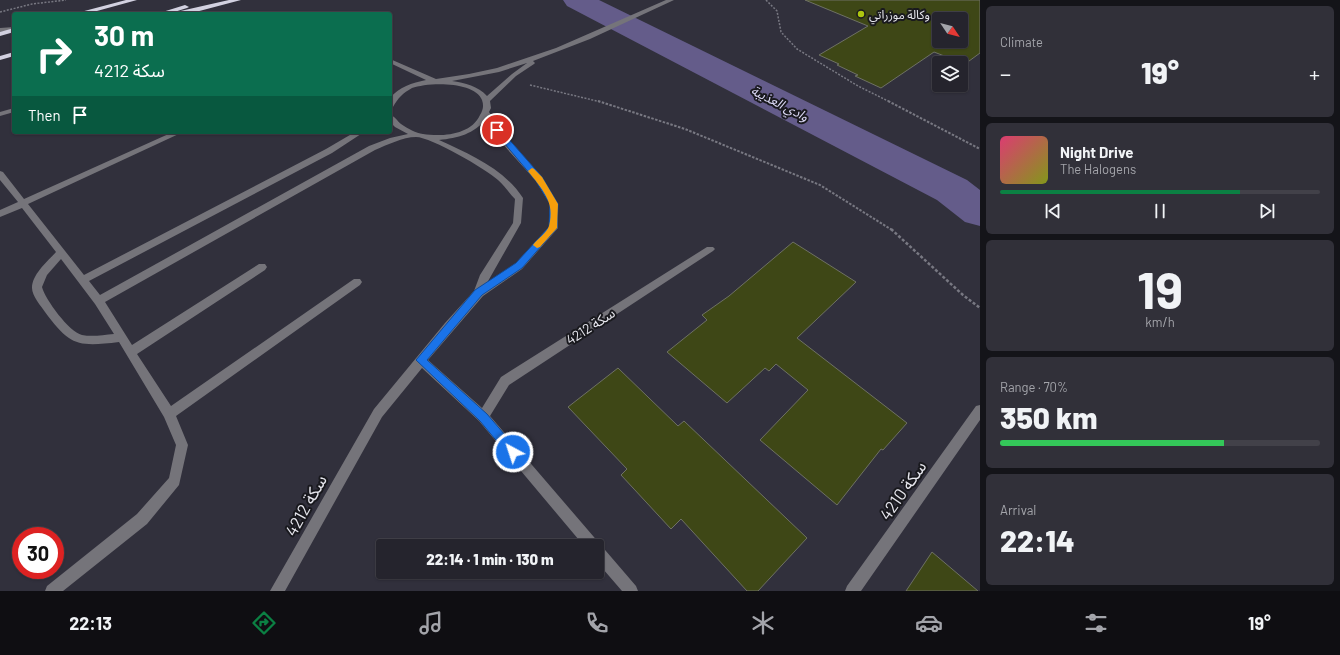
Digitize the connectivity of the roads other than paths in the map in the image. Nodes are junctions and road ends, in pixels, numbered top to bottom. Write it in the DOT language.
graph roads {
  1 [pos="124,0"];
  2 [pos="134,0"];
  3 [pos="210,0"];
  4 [pos="238,0"];
  5 [pos="671,0"];
  6 [pos="81,12"];
  7 [pos="86,12"];
  8 [pos="167,12"];
  9 [pos="187,12"];
  10 [pos="0,30"];
  11 [pos="12,30"];
  12 [pos="12,31"];
  13 [pos="0,34"];
  14 [pos="12,55"];
  15 [pos="542,56"];
  16 [pos="0,58"];
  17 [pos="392,62"];
  18 [pos="437,81"];
  19 [pos="392,100"];
  20 [pos="486,101"];
  21 [pos="12,111"];
  22 [pos="486,113"];
  23 [pos="0,114"];
  24 [pos="392,120"];
  25 [pos="175,134"];
  26 [pos="357,134"];
  27 [pos="415,135"];
  28 [pos="428,137"];
  29 [pos="0,174"];
  30 [pos="23,204"];
  31 [pos="0,214"];
  32 [pos="710,249"];
  33 [pos="61,252"];
  34 [pos="262,267"];
  35 [pos="83,280"];
  36 [pos="357,282"];
  37 [pos="479,293"];
  38 [pos="99,301"];
  39 [pos="122,337"];
  40 [pos="131,352"];
  41 [pos="421,360"];
  42 [pos="980,410"];
  43 [pos="169,414"];
  44 [pos="483,417"];
  45 [pos="587,539"];
  46 [pos="604,559"];
  47 [pos="52,591"];
  48 [pos="277,591"];
  49 [pos="631,591"];
  50 [pos="852,591"];
  1 -- 6 [label="highway"];
  2 -- 7 [label="highway"];
  3 -- 8 [label="highway"];
  4 -- 9 [label="highway"];
  5 -- 15 [label="street"];
  10 -- 11 [label="street"];
  12 -- 13 [label="highway"];
  14 -- 16 [label="highway"];
  15 -- 18 [label="street"];
  15 -- 20 [label="street"];
  17 -- 18 [label="street"];
  18 -- 19 [label="street"];
  18 -- 20 [label="street"];
  20 -- 22 [label="street"];
  21 -- 23 [label="street"];
  22 -- 28 [label="street"];
  22 -- 37 [label="street, سكة 4212"];
  24 -- 27 [label="street"];
  25 -- 30 [label="street"];
  26 -- 35 [label="street"];
  27 -- 28 [label="street"];
  27 -- 38 [label="street"];
  28 -- 37 [label="street, سكة 4212"];
  29 -- 30 [label="street"];
  30 -- 31 [label="street"];
  30 -- 33 [label="street"];
  32 -- 44 [label="street, سكة 4212"];
  33 -- 35 [label="street"];
  33 -- 39 [label="street"];
  34 -- 40 [label="street"];
  35 -- 38 [label="street"];
  36 -- 43 [label="street"];
  37 -- 41 [label="street, سكة 4212"];
  38 -- 39 [label="street"];
  39 -- 40 [label="street"];
  40 -- 43 [label="street"];
  41 -- 44 [label="street"];
  41 -- 48 [label="street, سكة 4212"];
  42 -- 50 [label="street, سكة 4210"];
  43 -- 47 [label="street"];
  44 -- 45 [label="street"];
  46 -- 49 [label="street"];
}
